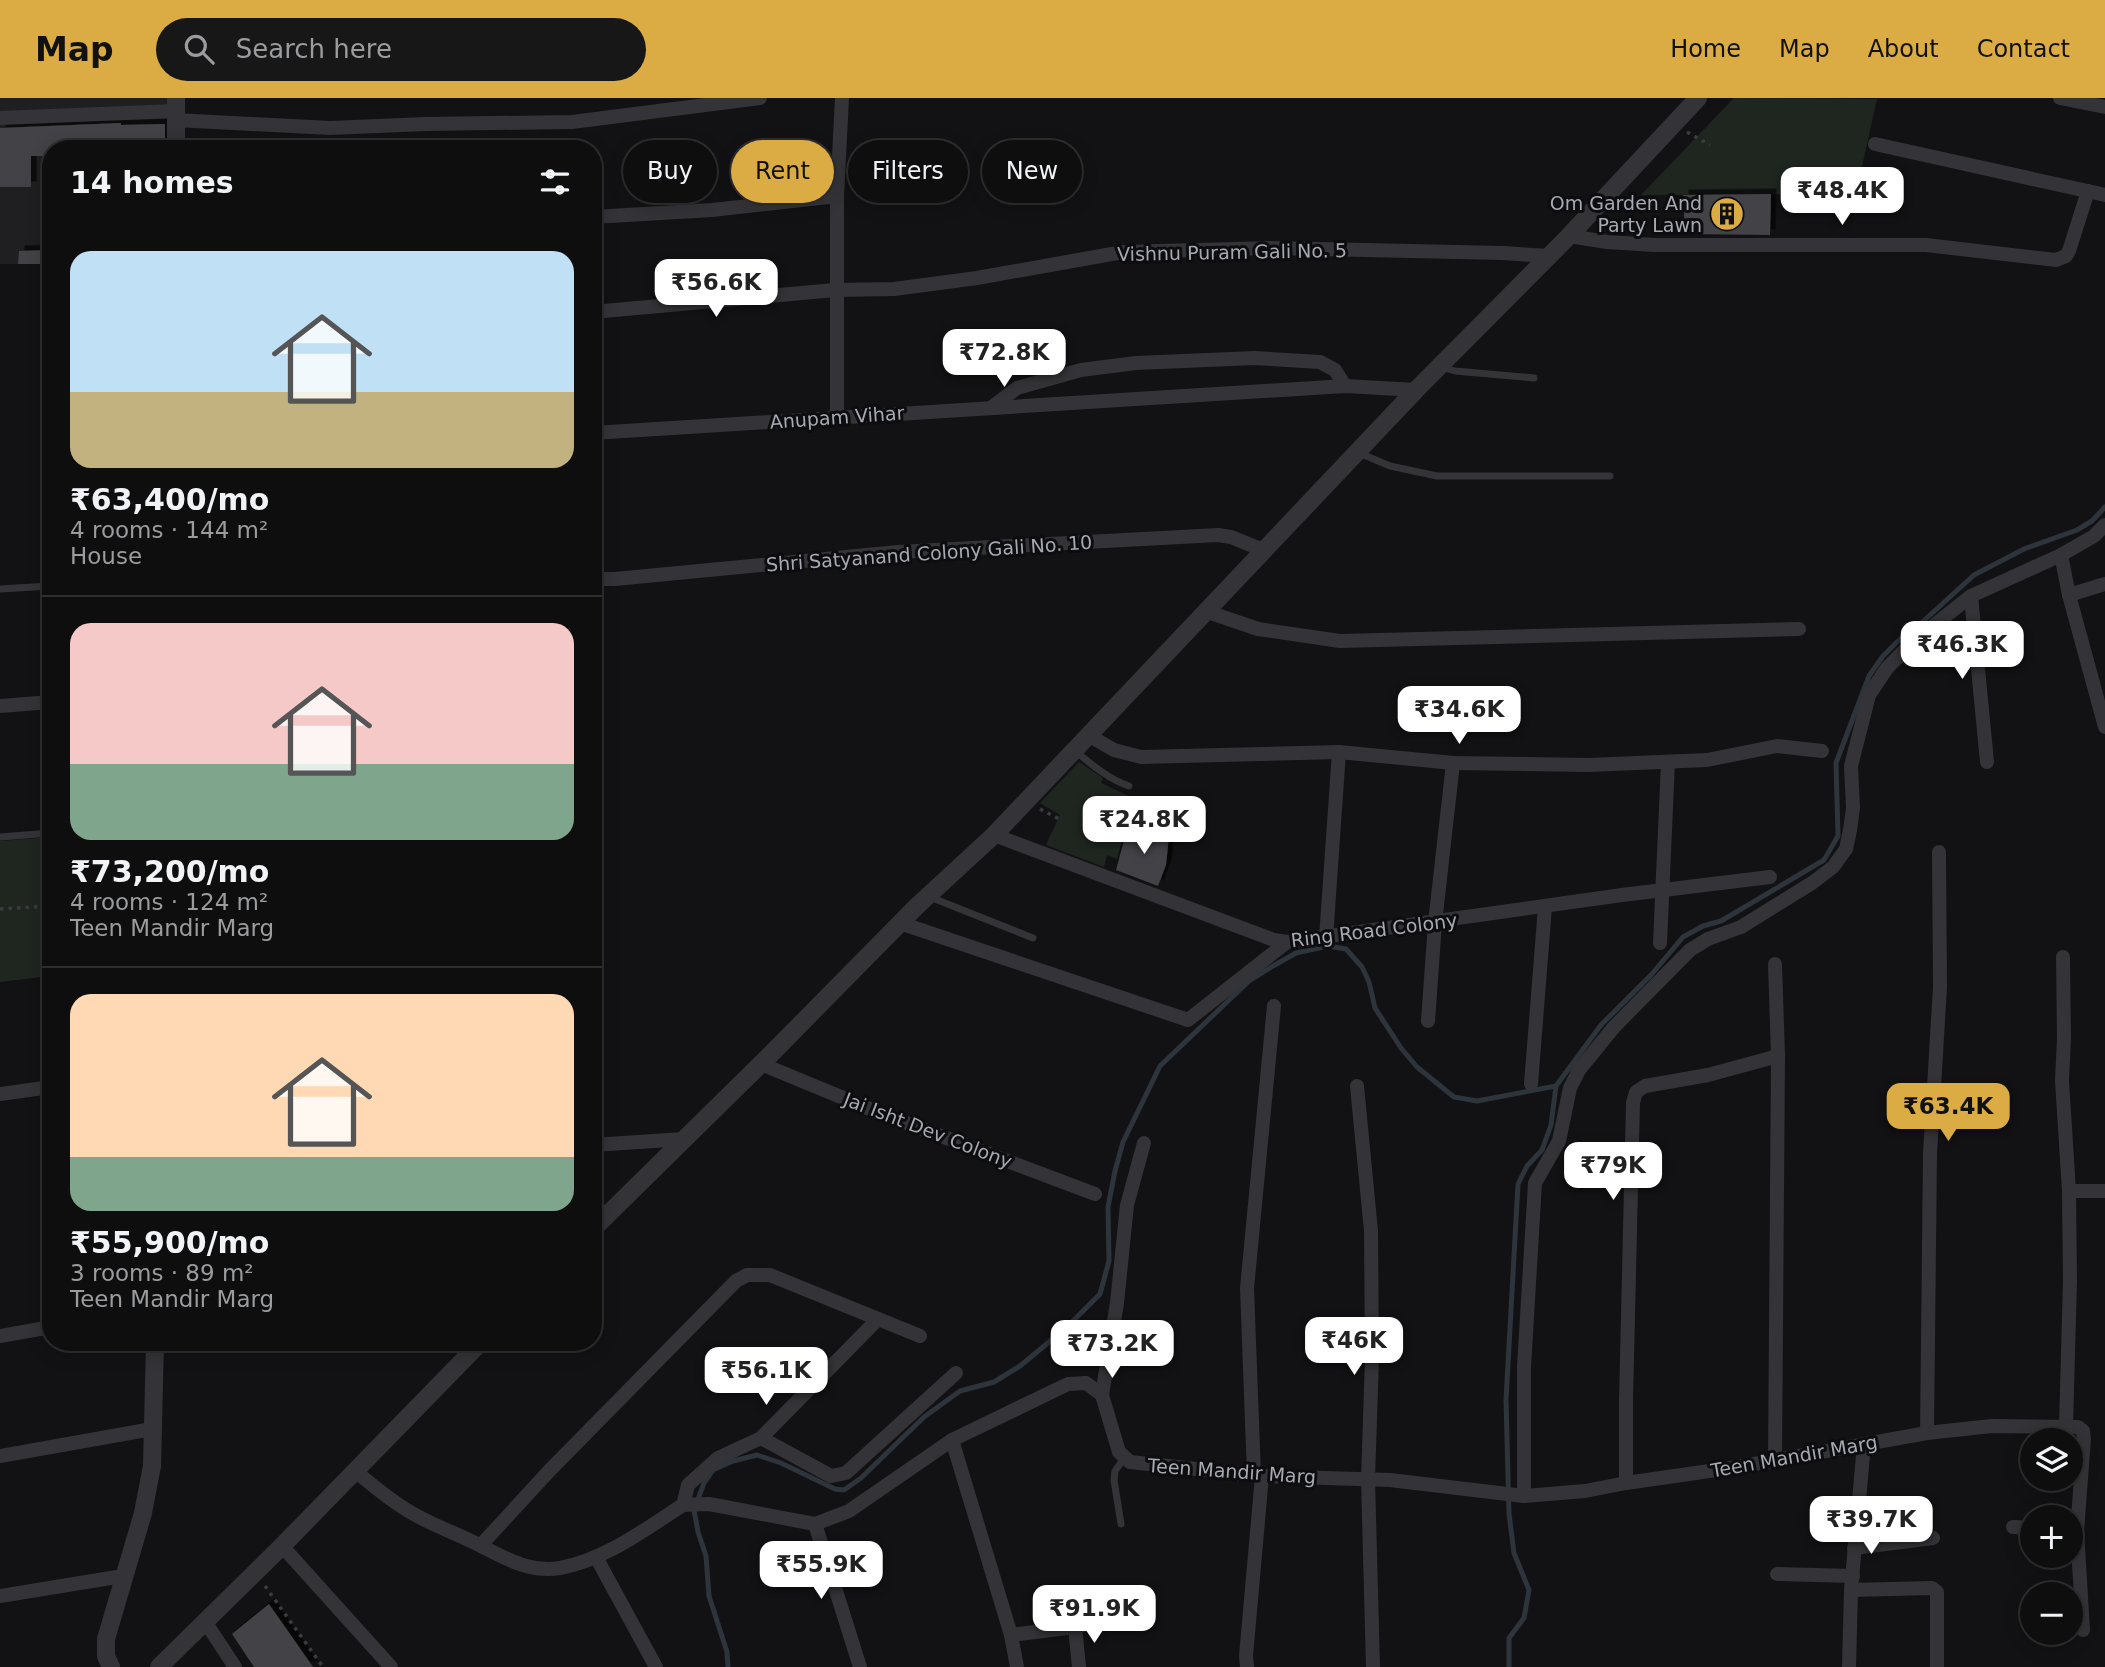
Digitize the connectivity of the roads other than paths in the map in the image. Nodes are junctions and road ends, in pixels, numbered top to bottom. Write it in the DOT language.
graph roads {
  1 [pos="760,98"];
  2 [pos="842,98"];
  3 [pos="1698,98"];
  4 [pos="2060,98"];
  5 [pos="2105,107"];
  6 [pos="176,109"];
  7 [pos="0,118"];
  8 [pos="176,140"];
  9 [pos="1875,144"];
  10 [pos="2088,191"];
  11 [pos="2105,195"];
  12 [pos="836,196"];
  13 [pos="602,216"];
  14 [pos="1569,236"];
  15 [pos="1548,256"];
  16 [pos="835,290"];
  17 [pos="602,311"];
  18 [pos="1440,366"];
  19 [pos="1534,378"];
  20 [pos="1345,386"];
  21 [pos="1416,390"];
  22 [pos="992,407"];
  23 [pos="837,417"];
  24 [pos="602,432"];
  25 [pos="1357,452"];
  26 [pos="1610,476"];
  27 [pos="2105,525"];
  28 [pos="1263,550"];
  29 [pos="2061,555"];
  30 [pos="602,579"];
  31 [pos="2105,584"];
  32 [pos="42,587"];
  33 [pos="0,589"];
  34 [pos="2069,595"];
  35 [pos="1971,596"];
  36 [pos="1205,611"];
  37 [pos="1799,629"];
  38 [pos="42,703"];
  39 [pos="0,706"];
  40 [pos="2105,727"];
  41 [pos="1088,735"];
  42 [pos="1074,749"];
  43 [pos="1822,751"];
  44 [pos="1339,752"];
  45 [pos="1668,762"];
  46 [pos="1987,762"];
  47 [pos="1453,763"];
  48 [pos="1129,786"];
  49 [pos="42,834"];
  50 [pos="994,835"];
  51 [pos="0,837"];
  52 [pos="1939,852"];
  53 [pos="1770,877"];
  54 [pos="1662,890"];
  55 [pos="927,896"];
  56 [pos="1545,907"];
  57 [pos="900,923"];
  58 [pos="1435,923"];
  59 [pos="1033,938"];
  60 [pos="1326,938"];
  61 [pos="1287,942"];
  62 [pos="1660,943"];
  63 [pos="2063,957"];
  64 [pos="1775,964"];
  65 [pos="1273,1006"];
  66 [pos="1428,1021"];
  67 [pos="1779,1056"];
  68 [pos="761,1064"];
  69 [pos="1531,1084"];
  70 [pos="1357,1086"];
  71 [pos="42,1088"];
  72 [pos="0,1094"];
  73 [pos="684,1139"];
  74 [pos="1144,1143"];
  75 [pos="602,1144"];
  76 [pos="2069,1191"];
  77 [pos="2105,1191"];
  78 [pos="1095,1194"];
  79 [pos="602,1220"];
  80 [pos="878,1319"];
  81 [pos="42,1329"];
  82 [pos="0,1336"];
  83 [pos="920,1336"];
  84 [pos="155,1351"];
  85 [pos="472,1351"];
  86 [pos="956,1373"];
  87 [pos="1102,1395"];
  88 [pos="2066,1426"];
  89 [pos="152,1429"];
  90 [pos="1927,1433"];
  91 [pos="761,1438"];
  92 [pos="952,1440"];
  93 [pos="1864,1444"];
  94 [pos="0,1456"];
  95 [pos="1125,1457"];
  96 [pos="1775,1460"];
  97 [pos="355,1471"];
  98 [pos="1258,1476"];
  99 [pos="1368,1479"];
  100 [pos="1626,1483"];
  101 [pos="1515,1495"];
  102 [pos="686,1504"];
  103 [pos="2077,1505"];
  104 [pos="815,1524"];
  105 [pos="1121,1524"];
  106 [pos="2012,1527"];
  107 [pos="2020,1527"];
  108 [pos="1933,1538"];
  109 [pos="481,1545"];
  110 [pos="282,1546"];
  111 [pos="1854,1548"];
  112 [pos="596,1557"];
  113 [pos="1777,1574"];
  114 [pos="123,1576"];
  115 [pos="1852,1583"];
  116 [pos="0,1596"];
  117 [pos="1116,1618"];
  118 [pos="206,1623"];
  119 [pos="1075,1627"];
  120 [pos="1011,1635"];
  121 [pos="111,1667"];
  122 [pos="159,1667"];
  123 [pos="235,1667"];
  124 [pos="391,1667"];
  125 [pos="656,1667"];
  126 [pos="860,1667"];
  127 [pos="1017,1667"];
  128 [pos="1079,1667"];
  129 [pos="1247,1667"];
  130 [pos="1373,1667"];
  131 [pos="1849,1667"];
  132 [pos="1937,1667"];
  1 -- 6 [label="street"];
  2 -- 12 [label="street"];
  3 -- 14 [label="street"];
  4 -- 5 [label="street"];
  6 -- 7 [label="street"];
  6 -- 8 [label="street"];
  9 -- 10 [label="street"];
  10 -- 11 [label="street"];
  10 -- 14 [label="street"];
  12 -- 13 [label="street"];
  12 -- 16 [label="street"];
  14 -- 15 [label="street"];
  15 -- 16 [label="street, Vishnu Puram Gali No. 5"];
  15 -- 18 [label="street"];
  16 -- 17 [label="street, Vishnu Puram Gali No. 5"];
  16 -- 23 [label="street"];
  18 -- 19 [label="lane"];
  18 -- 21 [label="street"];
  20 -- 21 [label="street, Anupam Vihar"];
  20 -- 22 [label="street, Anupam Vihar"];
  20 -- 22 [label="street"];
  21 -- 25 [label="street"];
  22 -- 23 [label="street, Anupam Vihar"];
  23 -- 24 [label="street, Anupam Vihar"];
  25 -- 26 [label="lane"];
  25 -- 28 [label="street"];
  27 -- 29 [label="street"];
  28 -- 30 [label="street, Shri Satyanand Colony Gali No. 10"];
  28 -- 36 [label="street"];
  29 -- 34 [label="street"];
  29 -- 35 [label="street"];
  31 -- 34 [label="street"];
  32 -- 33 [label="lane"];
  34 -- 40 [label="street"];
  35 -- 46 [label="street"];
  35 -- 101 [label="street"];
  36 -- 37 [label="street"];
  36 -- 41 [label="street"];
  38 -- 39 [label="street"];
  41 -- 42 [label="street"];
  41 -- 44 [label="street"];
  42 -- 48 [label="lane"];
  42 -- 50 [label="street"];
  43 -- 45 [label="street"];
  44 -- 47 [label="street"];
  44 -- 60 [label="street"];
  45 -- 47 [label="street"];
  45 -- 54 [label="street"];
  47 -- 58 [label="street"];
  49 -- 51 [label="lane"];
  50 -- 55 [label="street"];
  50 -- 61 [label="street, Ring Road Colony"];
  52 -- 90 [label="street"];
  53 -- 54 [label="street, Ring Road Colony"];
  54 -- 56 [label="street, Ring Road Colony"];
  54 -- 62 [label="street"];
  55 -- 57 [label="street"];
  55 -- 59 [label="lane"];
  56 -- 58 [label="street, Ring Road Colony"];
  56 -- 69 [label="street"];
  57 -- 61 [label="street"];
  57 -- 68 [label="street"];
  58 -- 60 [label="street, Ring Road Colony"];
  58 -- 66 [label="street"];
  60 -- 61 [label="street, Ring Road Colony"];
  63 -- 76 [label="street"];
  64 -- 67 [label="street"];
  65 -- 98 [label="street"];
  67 -- 96 [label="street"];
  67 -- 100 [label="street"];
  68 -- 73 [label="street"];
  68 -- 78 [label="street, Jai Isht Dev Colony"];
  70 -- 99 [label="street"];
  71 -- 72 [label="street"];
  73 -- 75 [label="street"];
  73 -- 79 [label="street"];
  74 -- 87 [label="street"];
  76 -- 77 [label="street"];
  76 -- 88 [label="street"];
  80 -- 83 [label="street"];
  80 -- 91 [label="street"];
  80 -- 109 [label="street"];
  81 -- 82 [label="street"];
  84 -- 89 [label="street"];
  85 -- 97 [label="street"];
  86 -- 91 [label="street"];
  87 -- 92 [label="street"];
  87 -- 95 [label="street, Teen Mandir Marg"];
  88 -- 90 [label="street, Teen Mandir Marg"];
  88 -- 103 [label="street"];
  89 -- 94 [label="street"];
  89 -- 114 [label="street"];
  90 -- 93 [label="street, Teen Mandir Marg"];
  91 -- 102 [label="street"];
  92 -- 104 [label="street"];
  92 -- 120 [label="street"];
  93 -- 96 [label="street, Teen Mandir Marg"];
  93 -- 111 [label="street"];
  95 -- 98 [label="street, Teen Mandir Marg"];
  95 -- 105 [label="lane"];
  96 -- 100 [label="street, Teen Mandir Marg"];
  97 -- 109 [label="street"];
  97 -- 110 [label="street"];
  98 -- 99 [label="street, Teen Mandir Marg"];
  98 -- 129 [label="street"];
  99 -- 101 [label="street, Teen Mandir Marg"];
  99 -- 130 [label="street"];
  100 -- 101 [label="street, Teen Mandir Marg"];
  102 -- 104 [label="street"];
  102 -- 112 [label="street"];
  104 -- 126 [label="street"];
  106 -- 107 [label="street"];
  108 -- 111 [label="street"];
  109 -- 112 [label="street"];
  110 -- 118 [label="street"];
  110 -- 124 [label="street"];
  111 -- 115 [label="street"];
  112 -- 125 [label="street"];
  113 -- 115 [label="street"];
  114 -- 116 [label="street"];
  114 -- 121 [label="street"];
  115 -- 131 [label="street"];
  115 -- 132 [label="street"];
  117 -- 119 [label="street"];
  118 -- 122 [label="street"];
  118 -- 123 [label="street"];
  119 -- 120 [label="street"];
  119 -- 128 [label="street"];
  120 -- 127 [label="street"];
}
